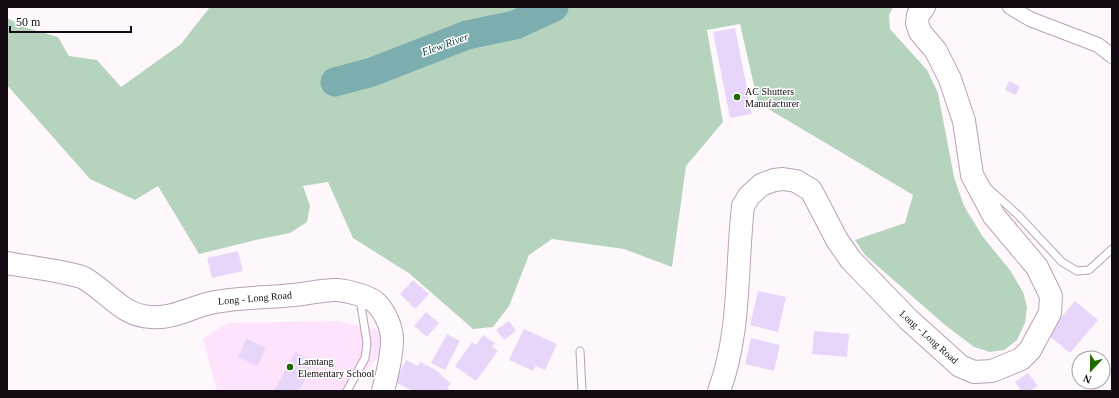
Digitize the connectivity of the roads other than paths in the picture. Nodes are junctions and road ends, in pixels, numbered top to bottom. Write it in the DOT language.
graph roads {
  1 [pos="924,7"];
  2 [pos="1010,7"];
  3 [pos="1112,56"];
  4 [pos="972,175"];
  5 [pos="1112,249"];
  6 [pos="7,263"];
  7 [pos="359,295"];
  8 [pos="580,351"];
  9 [pos="347,391"];
  10 [pos="383,391"];
  11 [pos="582,391"];
  12 [pos="719,391"];
  1 -- 4 [label="main road, Long - Long Road"];
  2 -- 3 [label="street"];
  4 -- 5 [label="lane"];
  4 -- 12 [label="main road, Long - Long Road"];
  6 -- 7 [label="main road, Long - Long Road"];
  7 -- 9 [label="lane"];
  7 -- 10 [label="main road, Long - Long Road"];
  8 -- 11 [label="lane"];
}
